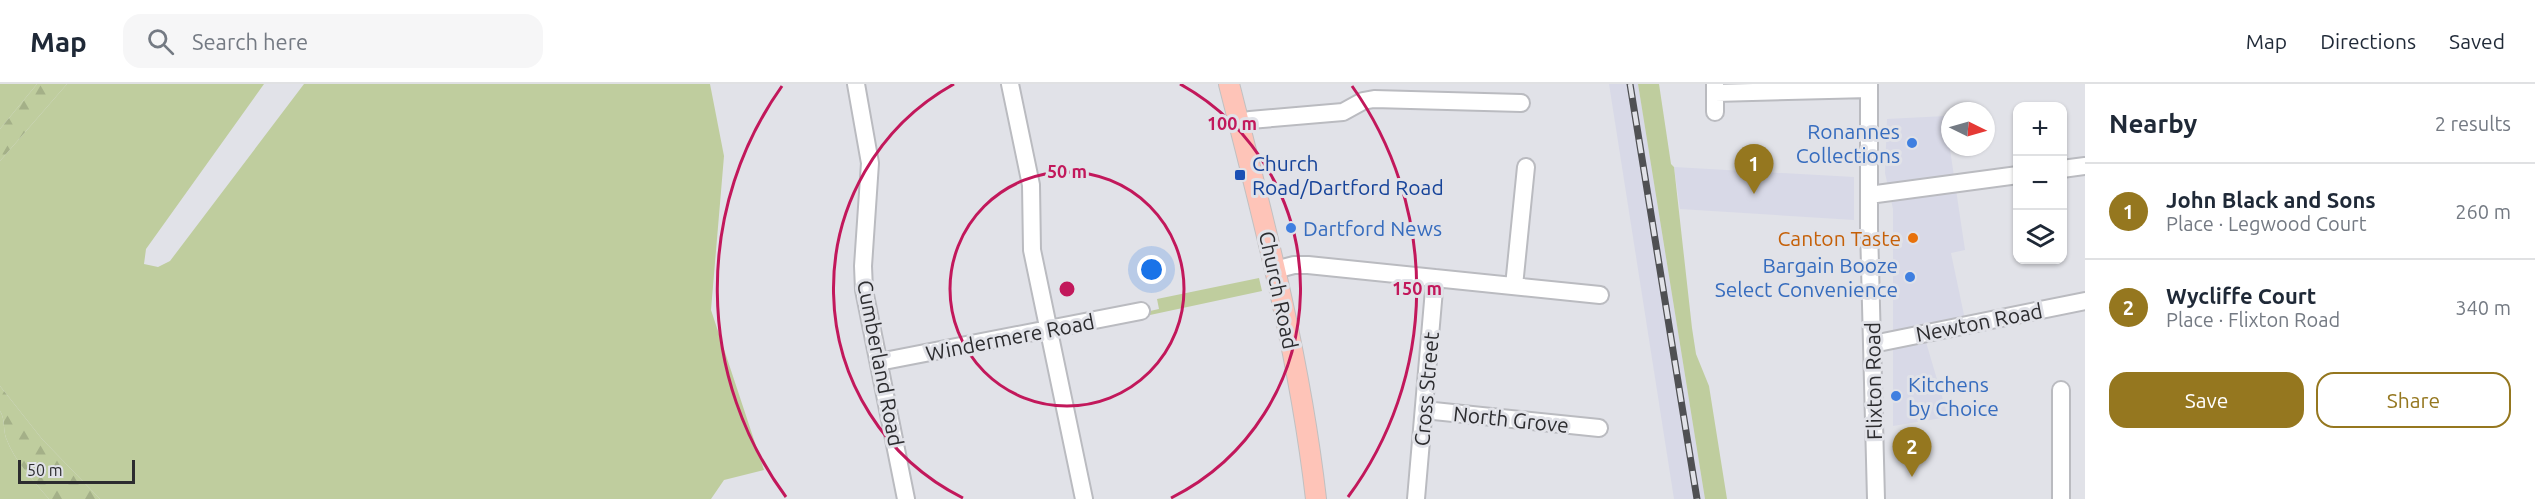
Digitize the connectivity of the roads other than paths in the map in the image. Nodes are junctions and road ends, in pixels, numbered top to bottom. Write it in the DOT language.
graph roads {
  1 [pos="856,84"];
  2 [pos="1010,84"];
  3 [pos="1229,84"];
  4 [pos="1869,87"];
  5 [pos="1715,89"];
  6 [pos="1521,103"];
  7 [pos="1715,112"];
  8 [pos="1239,123"];
  9 [pos="2085,166"];
  10 [pos="1526,167"];
  11 [pos="2067,168"];
  12 [pos="2013,176"];
  13 [pos="1869,195"];
  14 [pos="1275,270"];
  15 [pos="1435,278"];
  16 [pos="1514,286"];
  17 [pos="1600,295"];
  18 [pos="2085,301"];
  19 [pos="1141,310"];
  20 [pos="1049,330"];
  21 [pos="1873,344"];
  22 [pos="879,362"];
  23 [pos="2061,390"];
  24 [pos="1424,410"];
  25 [pos="1599,428"];
  26 [pos="906,499"];
  27 [pos="1084,499"];
  28 [pos="1316,499"];
  29 [pos="1416,499"];
  30 [pos="1876,499"];
  31 [pos="2061,499"];
  1 -- 22 [label="street, Cumberland Road"];
  2 -- 20 [label="street"];
  3 -- 8 [label="main road, Church Road"];
  4 -- 5 [label="street"];
  4 -- 13 [label="street, Flixton Road"];
  5 -- 7 [label="street"];
  6 -- 8 [label="street"];
  8 -- 14 [label="main road, Church Road"];
  9 -- 11 [label="street"];
  10 -- 16 [label="street"];
  12 -- 13 [label="street"];
  13 -- 21 [label="street, Flixton Road"];
  14 -- 15 [label="street"];
  14 -- 28 [label="main road, Church Road"];
  15 -- 16 [label="street"];
  15 -- 24 [label="street, Cross Street"];
  16 -- 17 [label="street"];
  18 -- 21 [label="street, Newton Road"];
  19 -- 20 [label="street, Windermere Road"];
  20 -- 22 [label="street, Windermere Road"];
  20 -- 27 [label="street"];
  21 -- 30 [label="street, Flixton Road"];
  22 -- 26 [label="street, Cumberland Road"];
  23 -- 31 [label="street"];
  24 -- 25 [label="street, North Grove"];
  24 -- 29 [label="street, Cross Street"];
}
